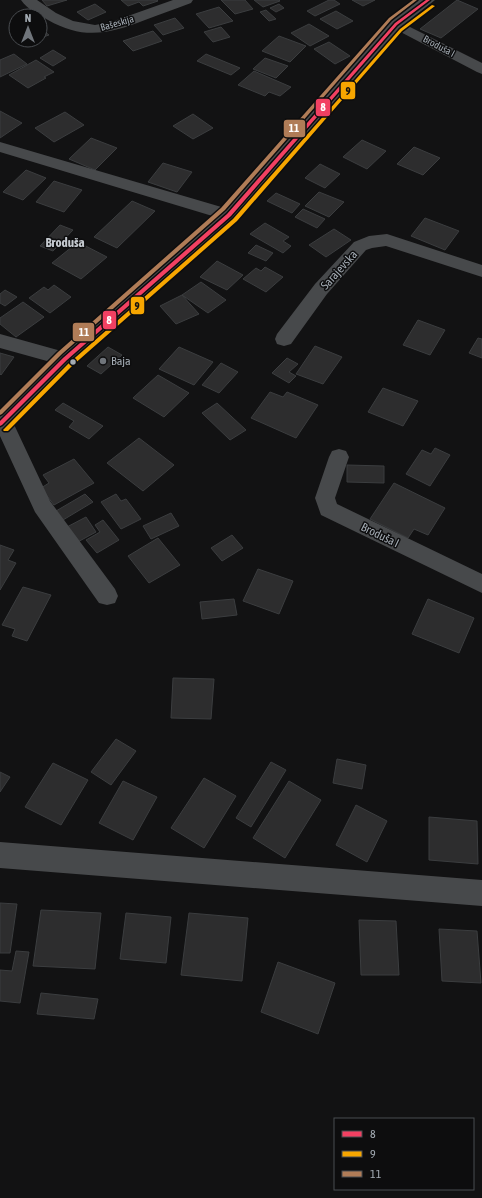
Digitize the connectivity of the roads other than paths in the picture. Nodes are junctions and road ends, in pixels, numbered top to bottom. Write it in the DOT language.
graph roads {
  1 [pos="28,0"];
  2 [pos="186,0"];
  3 [pos="428,0"];
  4 [pos="396,24"];
  5 [pos="482,69"];
  6 [pos="0,147"];
  7 [pos="229,215"];
  8 [pos="482,271"];
  9 [pos="284,338"];
  10 [pos="0,341"];
  11 [pos="65,359"];
  12 [pos="1,422"];
  13 [pos="339,457"];
  14 [pos="482,584"];
  15 [pos="107,596"];
  16 [pos="0,855"];
  17 [pos="482,893"];
  1 -- 2 [label="street, Bašeskija"];
  3 -- 4 [label="main road"];
  4 -- 5 [label="street, Broduša I"];
  4 -- 7 [label="main road"];
  6 -- 7 [label="street"];
  7 -- 11 [label="main road"];
  8 -- 9 [label="street, Sarajevska"];
  10 -- 11 [label="street"];
  11 -- 12 [label="main road"];
  12 -- 15 [label="street"];
  13 -- 14 [label="street, Broduša I"];
  16 -- 17 [label="street"];
}
